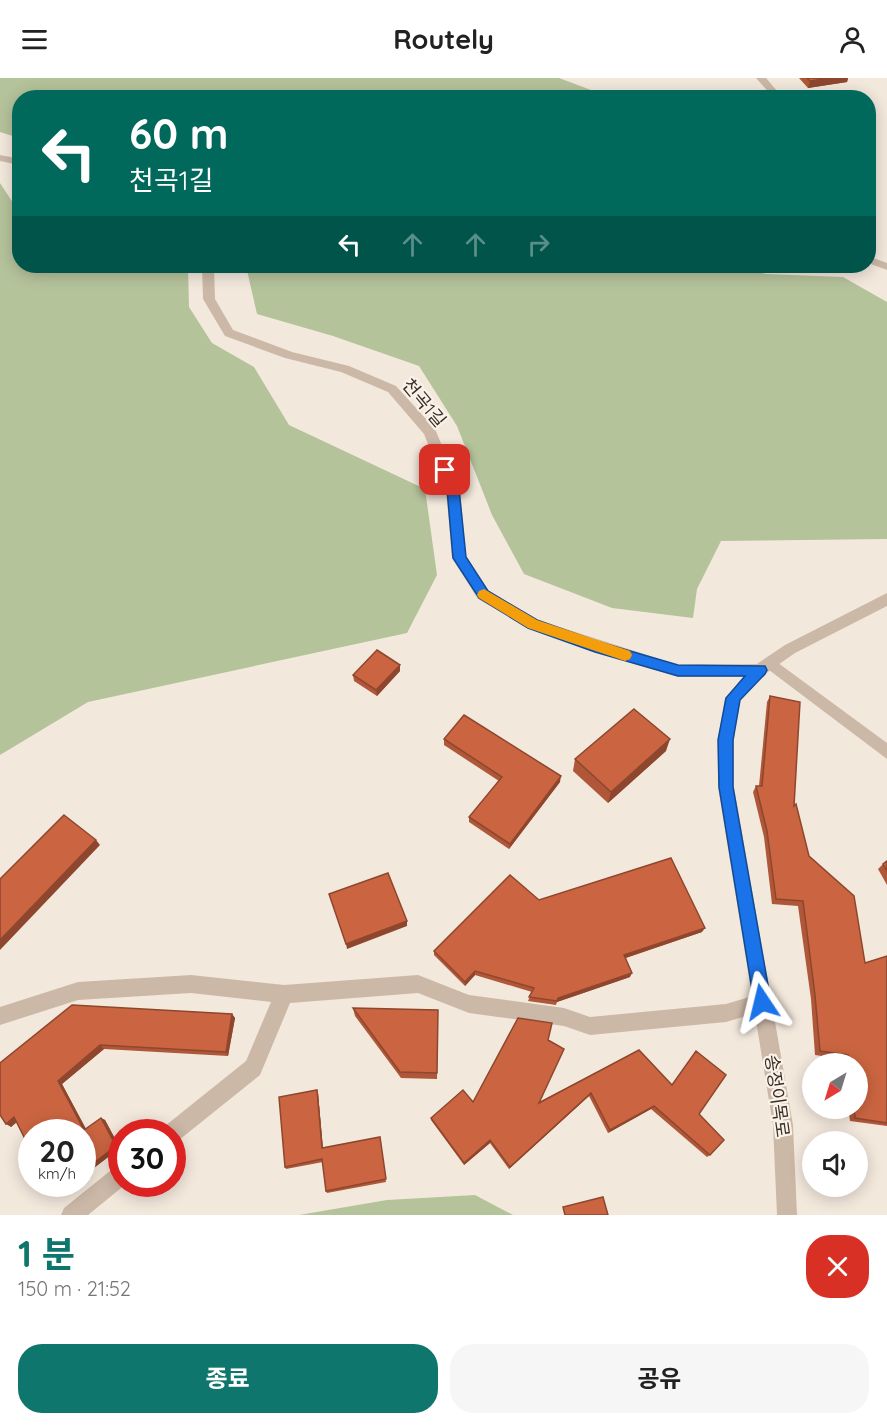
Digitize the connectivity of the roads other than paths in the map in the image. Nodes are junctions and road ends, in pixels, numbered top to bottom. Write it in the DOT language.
graph roads {
  1 [pos="761,78"];
  2 [pos="771,90"];
  3 [pos="208,273"];
  4 [pos="887,599"];
  5 [pos="765,667"];
  6 [pos="887,752"];
  7 [pos="284,994"];
  8 [pos="762,1002"];
  9 [pos="0,1016"];
  10 [pos="186,1122"];
  11 [pos="108,1185"];
  12 [pos="71,1215"];
  13 [pos="787,1215"];
  1 -- 2 [label="street"];
  3 -- 5 [label="street, 천곡1길"];
  4 -- 5 [label="street, 송정이목로"];
  5 -- 6 [label="street"];
  5 -- 8 [label="street, 송정이목로"];
  7 -- 8 [label="street"];
  7 -- 9 [label="street"];
  7 -- 10 [label="street"];
  8 -- 13 [label="street, 송정이목로"];
  11 -- 12 [label="street"];
}
